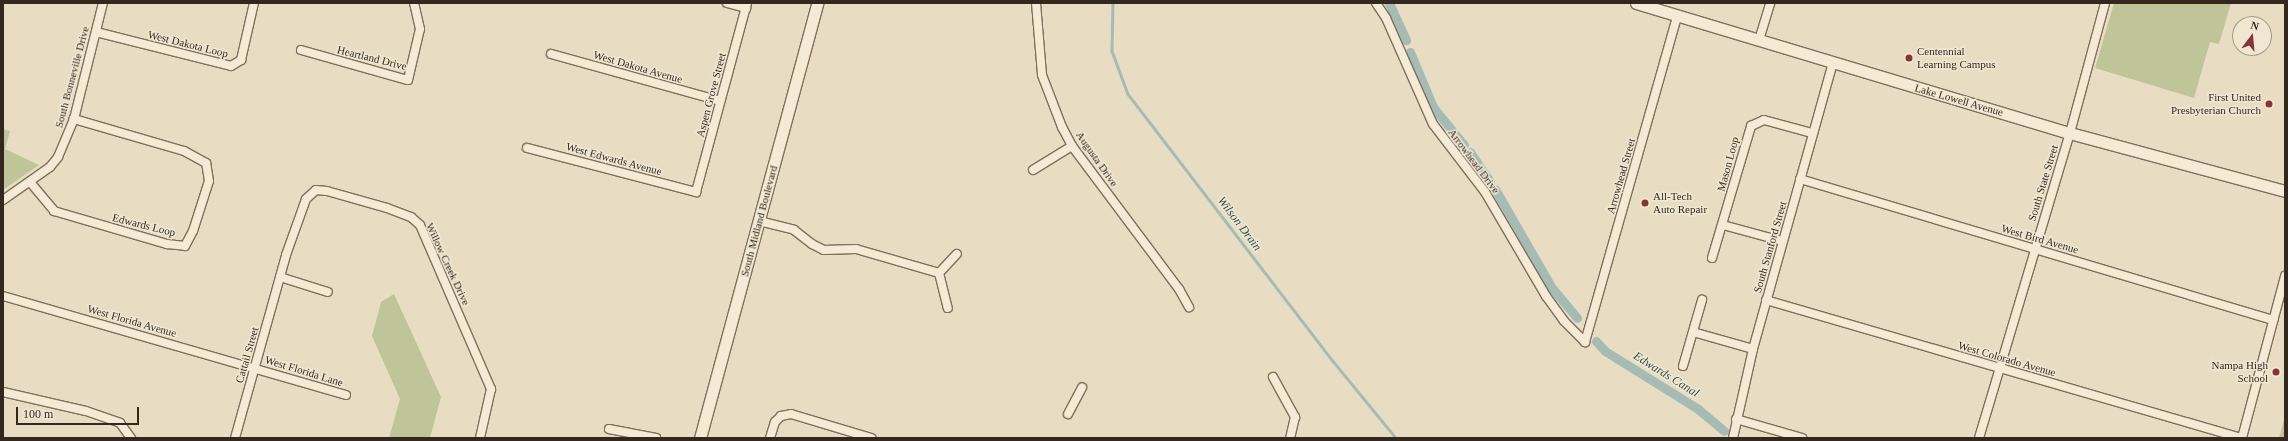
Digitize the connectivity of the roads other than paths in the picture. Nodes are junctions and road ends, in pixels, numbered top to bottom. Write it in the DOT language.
graph roads {
  1 [pos="103,3"];
  2 [pos="254,3"];
  3 [pos="414,3"];
  4 [pos="727,3"];
  5 [pos="817,3"];
  6 [pos="1036,3"];
  7 [pos="1376,3"];
  8 [pos="1636,3"];
  9 [pos="1770,3"];
  10 [pos="2105,3"];
  11 [pos="746,6"];
  12 [pos="1677,16"];
  13 [pos="96,32"];
  14 [pos="1759,40"];
  15 [pos="301,50"];
  16 [pos="551,54"];
  17 [pos="1833,63"];
  18 [pos="720,101"];
  19 [pos="74,119"];
  20 [pos="1812,133"];
  21 [pos="2070,133"];
  22 [pos="1072,146"];
  23 [pos="527,148"];
  24 [pos="1033,170"];
  25 [pos="1800,179"];
  26 [pos="30,182"];
  27 [pos="2285,191"];
  28 [pos="696,192"];
  29 [pos="3,200"];
  30 [pos="759,221"];
  31 [pos="1723,225"];
  32 [pos="1782,241"];
  33 [pos="2034,249"];
  34 [pos="957,254"];
  35 [pos="286,255"];
  36 [pos="1712,258"];
  37 [pos="939,273"];
  38 [pos="2285,276"];
  39 [pos="280,277"];
  40 [pos="328,292"];
  41 [pos="3,296"];
  42 [pos="1702,300"];
  43 [pos="1766,300"];
  44 [pos="1189,307"];
  45 [pos="948,308"];
  46 [pos="2273,320"];
  47 [pos="1693,332"];
  48 [pos="1585,342"];
  49 [pos="1752,349"];
  50 [pos="1683,366"];
  51 [pos="254,367"];
  52 [pos="2000,368"];
  53 [pos="1273,377"];
  54 [pos="1082,388"];
  55 [pos="3,392"];
  56 [pos="346,395"];
  57 [pos="1068,414"];
  58 [pos="1736,419"];
  59 [pos="609,428"];
  60 [pos="131,438"];
  61 [pos="235,438"];
  62 [pos="480,438"];
  63 [pos="656,438"];
  64 [pos="700,438"];
  65 [pos="770,438"];
  66 [pos="871,438"];
  67 [pos="1290,438"];
  68 [pos="1733,438"];
  69 [pos="1802,438"];
  70 [pos="1980,438"];
  71 [pos="2242,438"];
  1 -- 13 [label="street, South Bonneville Drive"];
  2 -- 13 [label="street, West Dakota Loop"];
  3 -- 15 [label="street, Heartland Drive"];
  4 -- 11 [label="street"];
  5 -- 30 [label="main road, South Midland Boulevard"];
  6 -- 22 [label="street, Augusta Drive"];
  7 -- 48 [label="street, Arrowhead Drive"];
  8 -- 12 [label="main road, Lake Lowell Avenue"];
  9 -- 14 [label="street"];
  10 -- 21 [label="street, South State Street"];
  11 -- 18 [label="street, Aspen Grove Street"];
  12 -- 14 [label="main road, Lake Lowell Avenue"];
  12 -- 48 [label="street, Arrowhead Street"];
  13 -- 19 [label="street, South Bonneville Drive"];
  14 -- 17 [label="main road, Lake Lowell Avenue"];
  16 -- 18 [label="street, West Dakota Avenue"];
  17 -- 20 [label="street, South Stanford Street"];
  17 -- 21 [label="main road, Lake Lowell Avenue"];
  18 -- 28 [label="street, Aspen Grove Street"];
  19 -- 26 [label="street, South Bonneville Drive"];
  19 -- 26 [label="street, Edwards Loop"];
  20 -- 25 [label="street, South Stanford Street"];
  20 -- 31 [label="street, Mason Loop"];
  21 -- 27 [label="main road, Lake Lowell Avenue"];
  21 -- 33 [label="street, South State Street"];
  22 -- 24 [label="street"];
  22 -- 44 [label="street, Augusta Drive"];
  23 -- 28 [label="street, West Edwards Avenue"];
  25 -- 32 [label="street, South Stanford Street"];
  25 -- 33 [label="street, West Bird Avenue"];
  26 -- 29 [label="street, South Bonneville Drive"];
  30 -- 37 [label="street"];
  30 -- 64 [label="main road, South Midland Boulevard"];
  31 -- 32 [label="street"];
  31 -- 36 [label="street, Mason Loop"];
  32 -- 43 [label="street, South Stanford Street"];
  33 -- 46 [label="street, West Bird Avenue"];
  33 -- 52 [label="street, South State Street"];
  34 -- 37 [label="street"];
  35 -- 39 [label="street, Cattail Street"];
  35 -- 62 [label="street, Willow Creek Drive"];
  37 -- 45 [label="street"];
  38 -- 46 [label="street"];
  39 -- 40 [label="street"];
  39 -- 51 [label="street, Cattail Street"];
  41 -- 51 [label="street, West Florida Avenue"];
  42 -- 47 [label="street"];
  43 -- 49 [label="street, South Stanford Street"];
  43 -- 52 [label="street, West Colorado Avenue"];
  46 -- 71 [label="street"];
  47 -- 49 [label="street"];
  47 -- 50 [label="street"];
  49 -- 58 [label="street, South Stanford Street"];
  51 -- 56 [label="street, West Florida Lane"];
  51 -- 61 [label="street, Cattail Street"];
  52 -- 70 [label="street, South State Street"];
  52 -- 71 [label="street, West Colorado Avenue"];
  53 -- 67 [label="street"];
  54 -- 57 [label="street"];
  55 -- 60 [label="street"];
  58 -- 68 [label="street, South Stanford Street"];
  58 -- 69 [label="street"];
  59 -- 63 [label="street"];
  65 -- 66 [label="street"];
}
